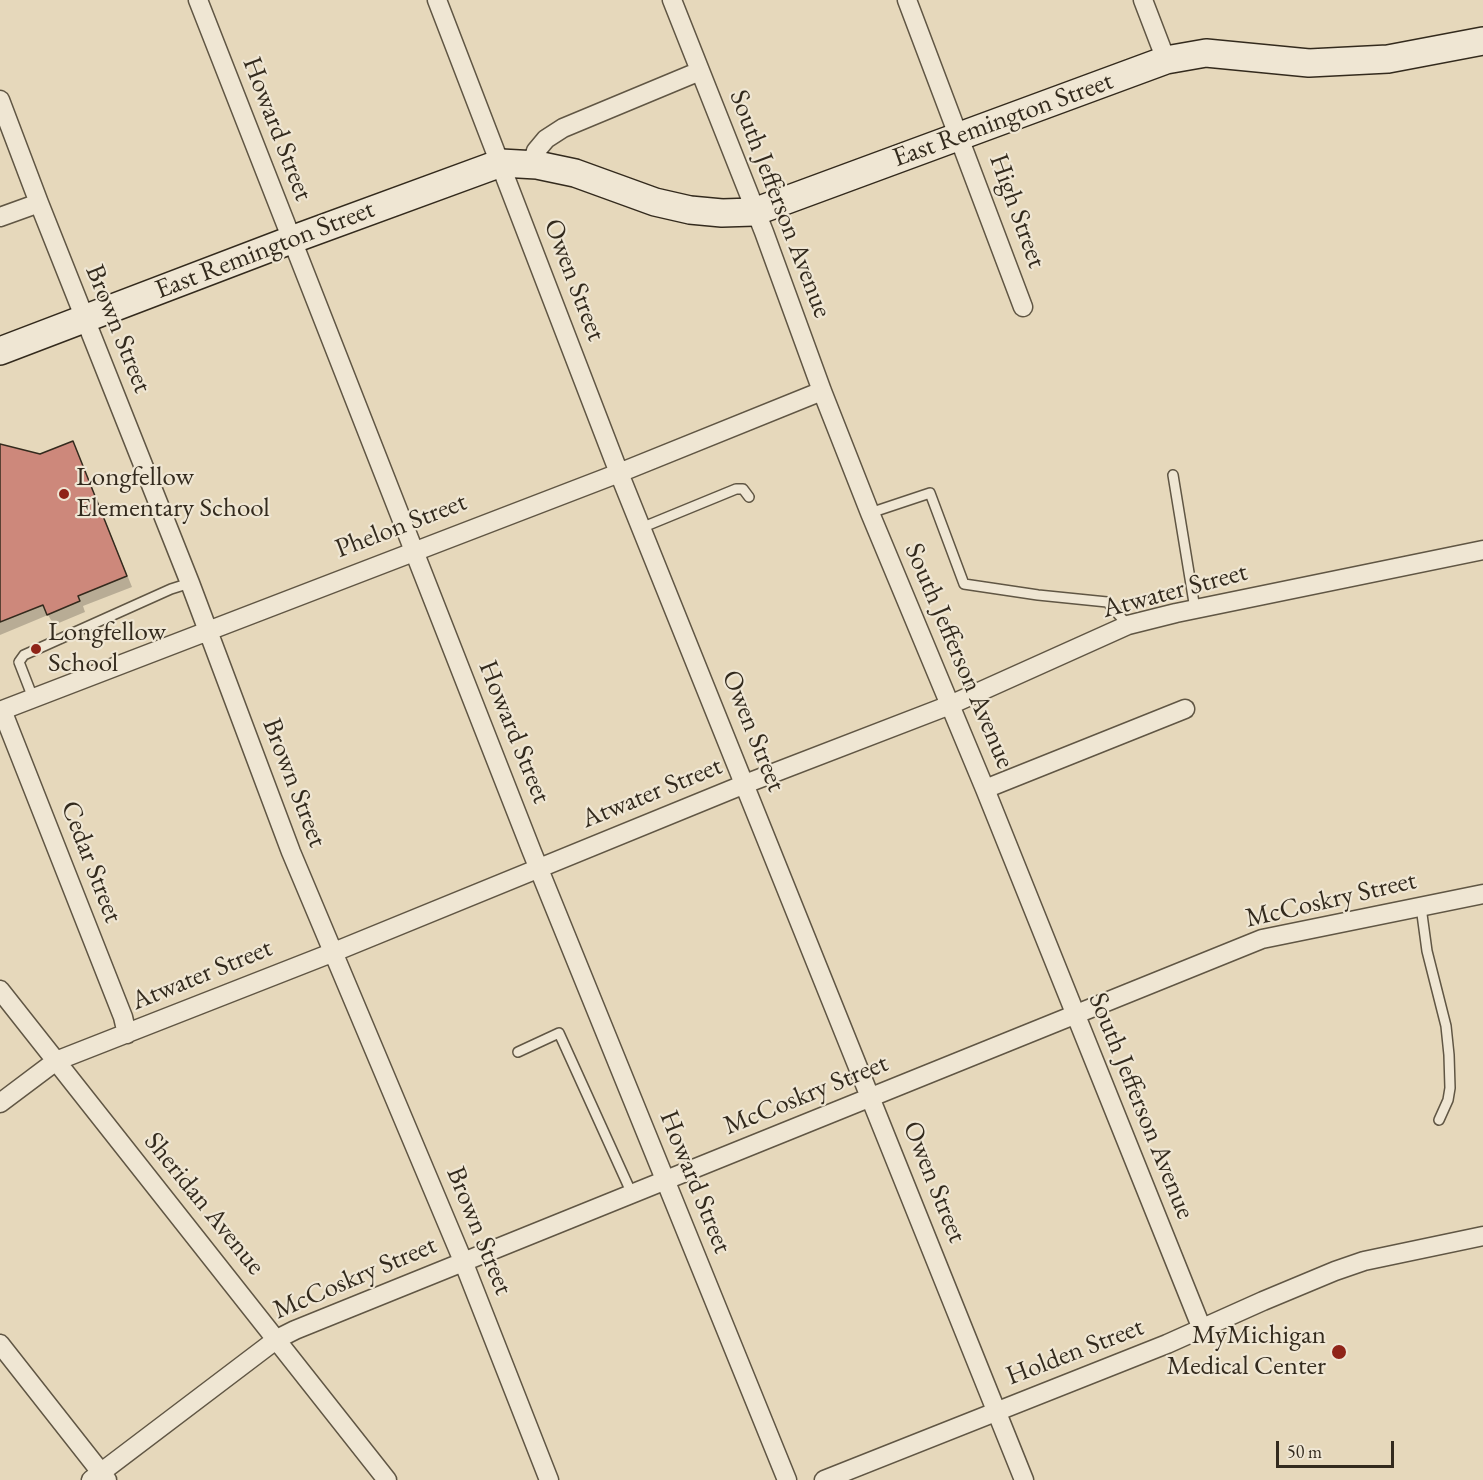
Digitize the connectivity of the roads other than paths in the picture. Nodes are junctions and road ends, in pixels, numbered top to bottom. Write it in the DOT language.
graph roads {
  1 [pos="198,0"];
  2 [pos="437,0"];
  3 [pos="672,0"];
  4 [pos="907,0"];
  5 [pos="1143,0"];
  6 [pos="1483,41"];
  7 [pos="1166,60"];
  8 [pos="700,71"];
  9 [pos="0,100"];
  10 [pos="960,136"];
  11 [pos="501,163"];
  12 [pos="532,164"];
  13 [pos="39,203"];
  14 [pos="754,212"];
  15 [pos="0,218"];
  16 [pos="291,240"];
  17 [pos="1023,307"];
  18 [pos="85,317"];
  19 [pos="0,351"];
  20 [pos="822,391"];
  21 [pos="619,473"];
  22 [pos="1173,475"];
  23 [pos="749,497"];
  24 [pos="870,513"];
  25 [pos="641,528"];
  26 [pos="413,550"];
  27 [pos="1483,550"];
  28 [pos="190,583"];
  29 [pos="1196,609"];
  30 [pos="1128,625"];
  31 [pos="207,630"];
  32 [pos="33,698"];
  33 [pos="950,705"];
  34 [pos="1185,709"];
  35 [pos="1,711"];
  36 [pos="745,784"];
  37 [pos="985,789"];
  38 [pos="539,869"];
  39 [pos="1483,894"];
  40 [pos="1421,906"];
  41 [pos="334,952"];
  42 [pos="0,990"];
  43 [pos="1076,1015"];
  44 [pos="126,1034"];
  45 [pos="518,1052"];
  46 [pos="56,1061"];
  47 [pos="871,1098"];
  48 [pos="0,1103"];
  49 [pos="1439,1120"];
  50 [pos="666,1181"];
  51 [pos="632,1194"];
  52 [pos="1483,1236"];
  53 [pos="463,1261"];
  54 [pos="1202,1329"];
  55 [pos="277,1339"];
  56 [pos="0,1344"];
  57 [pos="996,1411"];
  58 [pos="99,1477"];
  59 [pos="387,1480"];
  60 [pos="549,1480"];
  61 [pos="788,1480"];
  62 [pos="824,1480"];
  63 [pos="1024,1480"];
  1 -- 16 [label="street, Howard Street"];
  2 -- 11 [label="street, Owen Street"];
  3 -- 8 [label="street, South Jefferson Avenue"];
  4 -- 10 [label="street, High Street"];
  5 -- 7 [label="street"];
  6 -- 7 [label="main road, East Remington Street"];
  7 -- 10 [label="main road, East Remington Street"];
  8 -- 12 [label="street"];
  8 -- 14 [label="street, South Jefferson Avenue"];
  9 -- 13 [label="street, Brown Street"];
  10 -- 14 [label="main road, East Remington Street"];
  10 -- 17 [label="street, High Street"];
  11 -- 12 [label="main road, East Remington Street"];
  11 -- 16 [label="main road, East Remington Street"];
  11 -- 21 [label="street, Owen Street"];
  12 -- 14 [label="main road, East Remington Street"];
  13 -- 15 [label="street"];
  13 -- 18 [label="street, Brown Street"];
  14 -- 20 [label="street, South Jefferson Avenue"];
  16 -- 18 [label="main road, East Remington Street"];
  16 -- 26 [label="street, Howard Street"];
  18 -- 19 [label="main road, East Remington Street"];
  18 -- 28 [label="street, Brown Street"];
  20 -- 21 [label="street, Phelon Street"];
  20 -- 24 [label="street, South Jefferson Avenue"];
  21 -- 25 [label="street, Owen Street"];
  21 -- 26 [label="street, Phelon Street"];
  22 -- 29 [label="lane"];
  23 -- 25 [label="lane"];
  24 -- 30 [label="lane"];
  24 -- 33 [label="street, South Jefferson Avenue"];
  25 -- 36 [label="street, Owen Street"];
  26 -- 31 [label="street, Phelon Street"];
  26 -- 38 [label="street, Howard Street"];
  27 -- 29 [label="street, Atwater Street"];
  28 -- 31 [label="street, Brown Street"];
  28 -- 32 [label="lane"];
  29 -- 30 [label="street, Atwater Street"];
  30 -- 33 [label="street, Atwater Street"];
  31 -- 32 [label="street, Phelon Street"];
  31 -- 41 [label="street, Brown Street"];
  32 -- 35 [label="street, Phelon Street"];
  33 -- 36 [label="street, Atwater Street"];
  33 -- 37 [label="street, South Jefferson Avenue"];
  34 -- 37 [label="street"];
  35 -- 44 [label="street, Cedar Street"];
  36 -- 38 [label="street, Atwater Street"];
  36 -- 47 [label="street, Owen Street"];
  37 -- 43 [label="street, South Jefferson Avenue"];
  38 -- 41 [label="street, Atwater Street"];
  38 -- 50 [label="street, Howard Street"];
  39 -- 40 [label="street, McCoskry Street"];
  40 -- 43 [label="street, McCoskry Street"];
  40 -- 49 [label="lane"];
  41 -- 44 [label="street, Atwater Street"];
  41 -- 53 [label="street, Brown Street"];
  42 -- 46 [label="street, Sheridan Avenue"];
  43 -- 47 [label="street, McCoskry Street"];
  43 -- 54 [label="street, South Jefferson Avenue"];
  44 -- 46 [label="street, Atwater Street"];
  45 -- 51 [label="lane"];
  46 -- 48 [label="street, Atwater Street"];
  46 -- 55 [label="street, Sheridan Avenue"];
  47 -- 50 [label="street, McCoskry Street"];
  47 -- 57 [label="street, Owen Street"];
  50 -- 51 [label="street, McCoskry Street"];
  50 -- 61 [label="street, Howard Street"];
  51 -- 53 [label="street, McCoskry Street"];
  52 -- 54 [label="street, Holden Street"];
  53 -- 55 [label="street, McCoskry Street"];
  53 -- 60 [label="street, Brown Street"];
  54 -- 57 [label="street, Holden Street"];
  55 -- 58 [label="street, McCoskry Street"];
  55 -- 59 [label="street, Sheridan Avenue"];
  56 -- 58 [label="street"];
  57 -- 62 [label="street, Holden Street"];
  57 -- 63 [label="street, Owen Street"];
}
